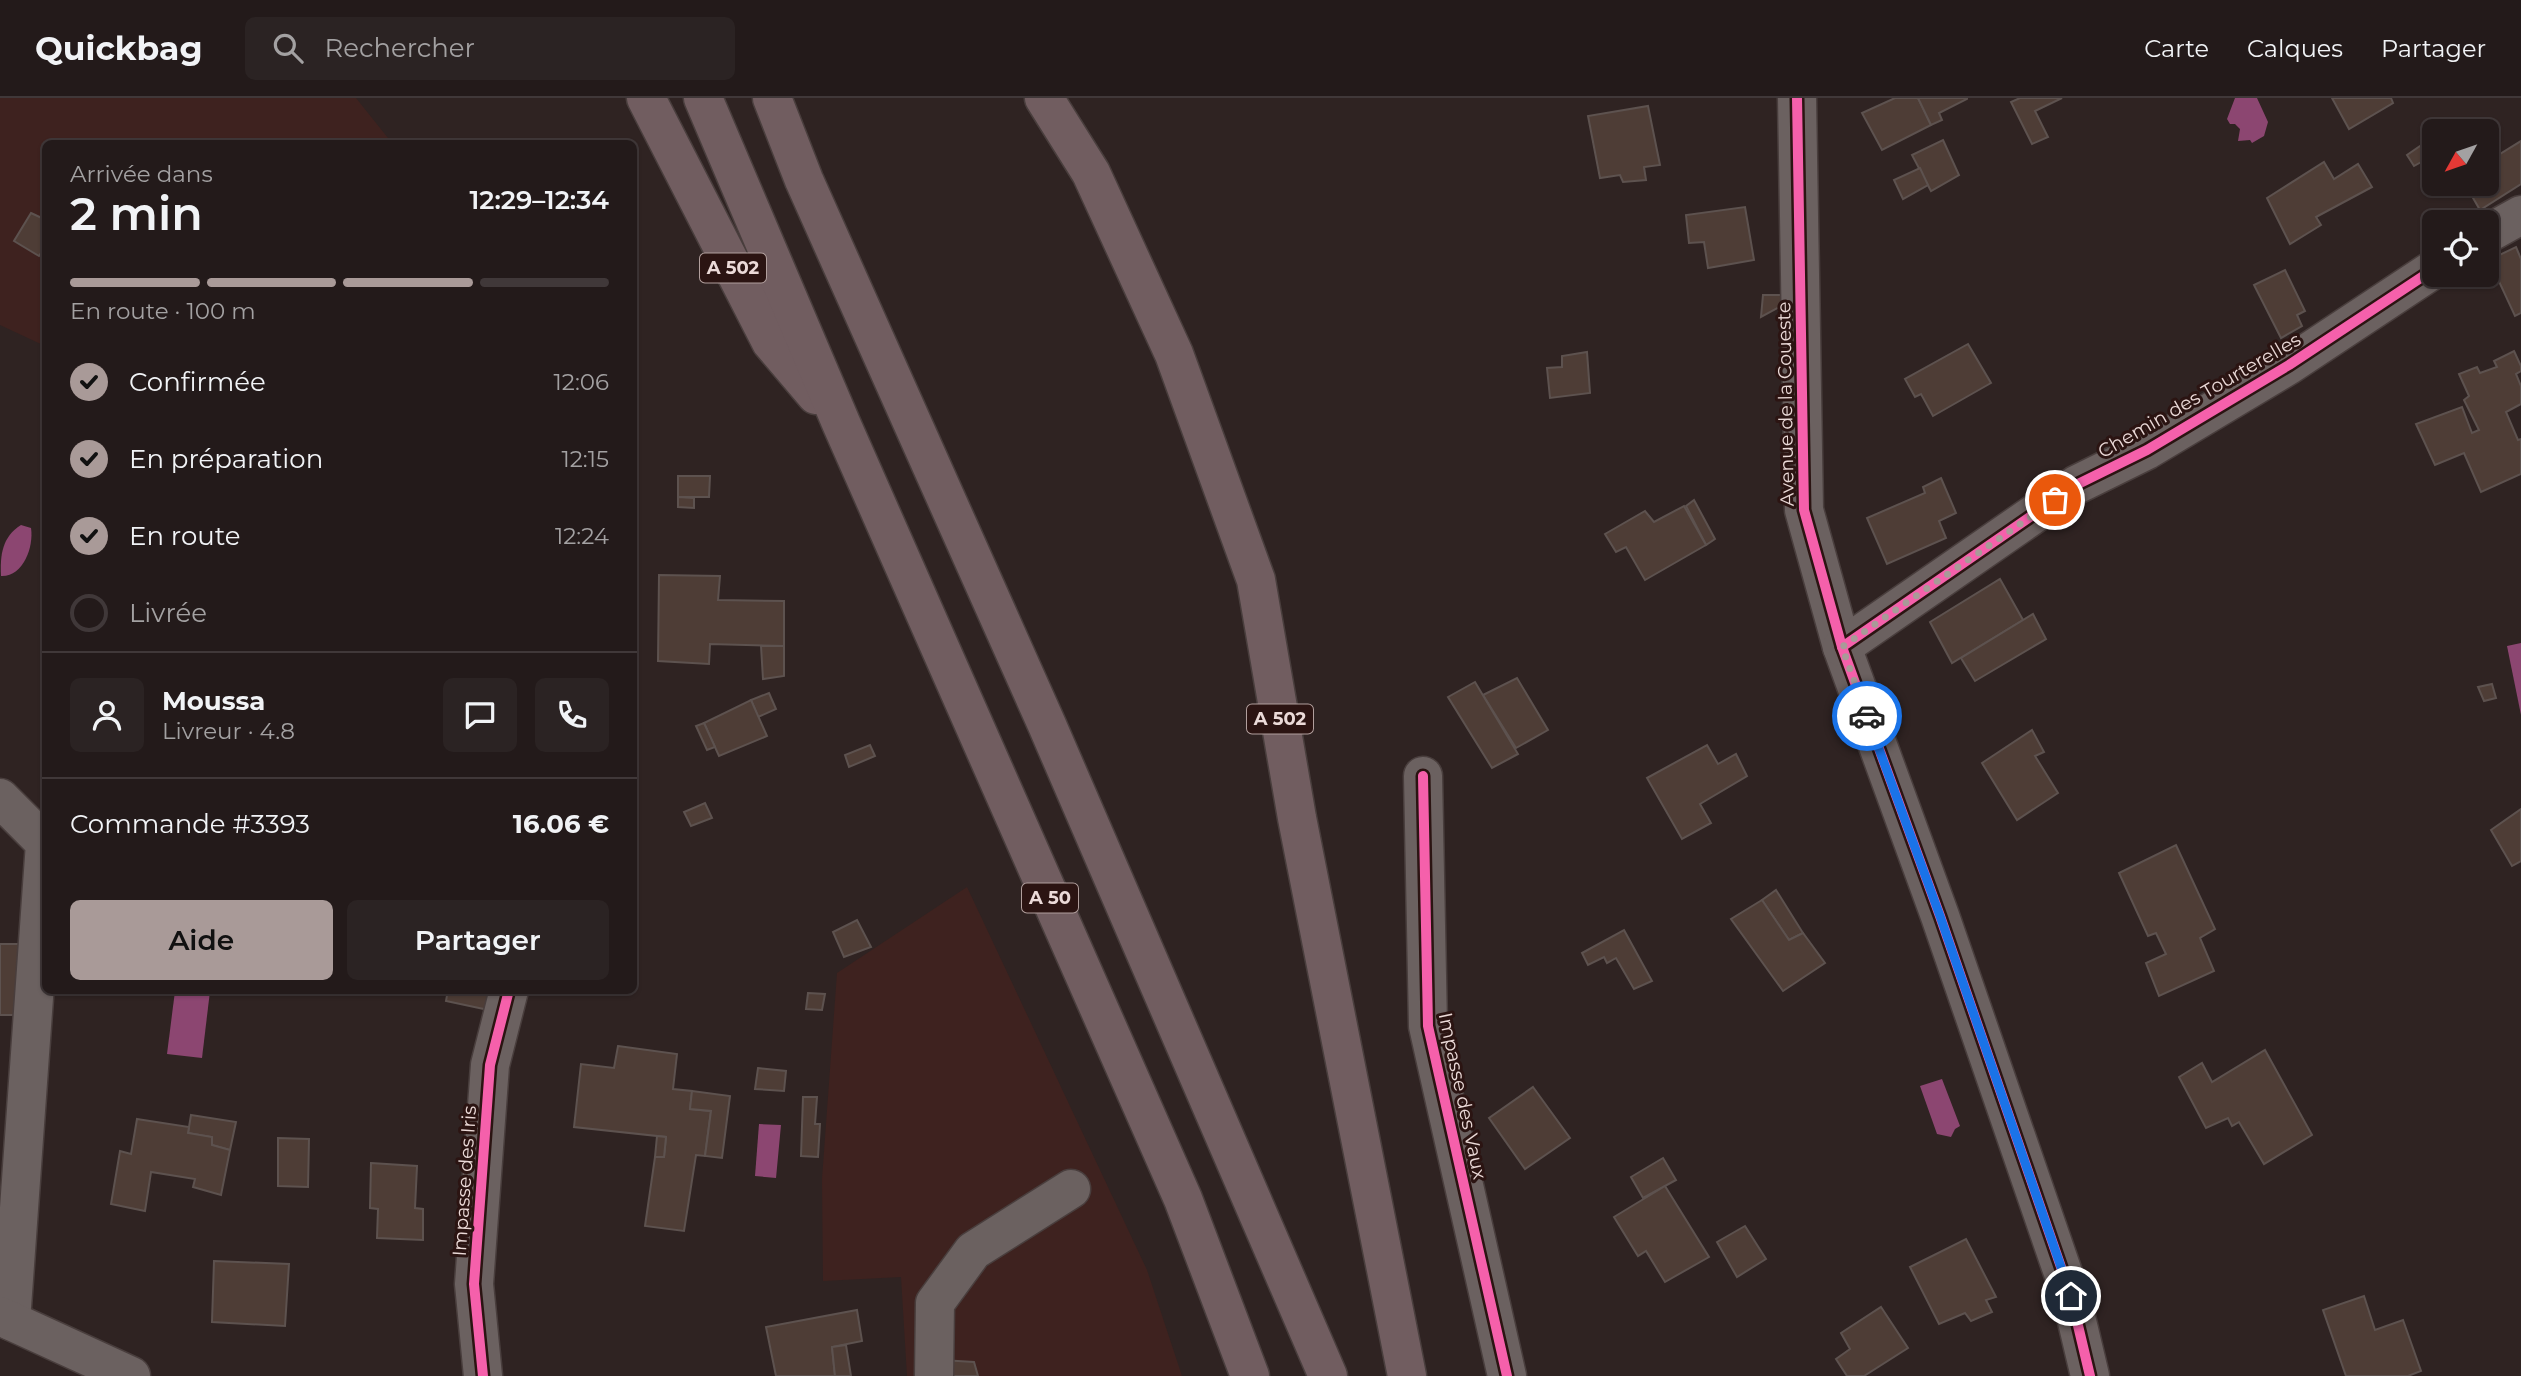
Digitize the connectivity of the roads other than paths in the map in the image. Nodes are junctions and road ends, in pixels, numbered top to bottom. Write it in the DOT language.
graph roads {
  1 [pos="646,98"];
  2 [pos="703,98"];
  3 [pos="772,98"];
  4 [pos="1044,98"];
  5 [pos="1797,98"];
  6 [pos="2521,215"];
  7 [pos="2499,227"];
  8 [pos="2422,277"];
  9 [pos="841,423"];
  10 [pos="1842,647"];
  11 [pos="1423,776"];
  12 [pos="0,798"];
  13 [pos="42,840"];
  14 [pos="42,892"];
  15 [pos="508,994"];
  16 [pos="1071,1189"];
  17 [pos="6,1319"];
  18 [pos="131,1376"];
  19 [pos="483,1376"];
  20 [pos="934,1376"];
  21 [pos="1250,1376"];
  22 [pos="1328,1376"];
  23 [pos="1407,1376"];
  24 [pos="1507,1376"];
  25 [pos="2090,1376"];
  1 -- 9 [label="highway, A 502"];
  2 -- 9 [label="highway, A 50"];
  3 -- 22 [label="highway"];
  4 -- 23 [label="highway, A 502"];
  5 -- 10 [label="street, Avenue de la Coueste"];
  6 -- 7 [label="street"];
  8 -- 10 [label="street, Chemin des Tourterelles"];
  9 -- 21 [label="highway, A 50"];
  10 -- 25 [label="street, Avenue de la Coueste"];
  11 -- 24 [label="street, Impasse des Vaux"];
  12 -- 13 [label="street"];
  14 -- 17 [label="street"];
  15 -- 19 [label="street, Impasse des Iris"];
  16 -- 20 [label="street"];
  17 -- 18 [label="street"];
}
